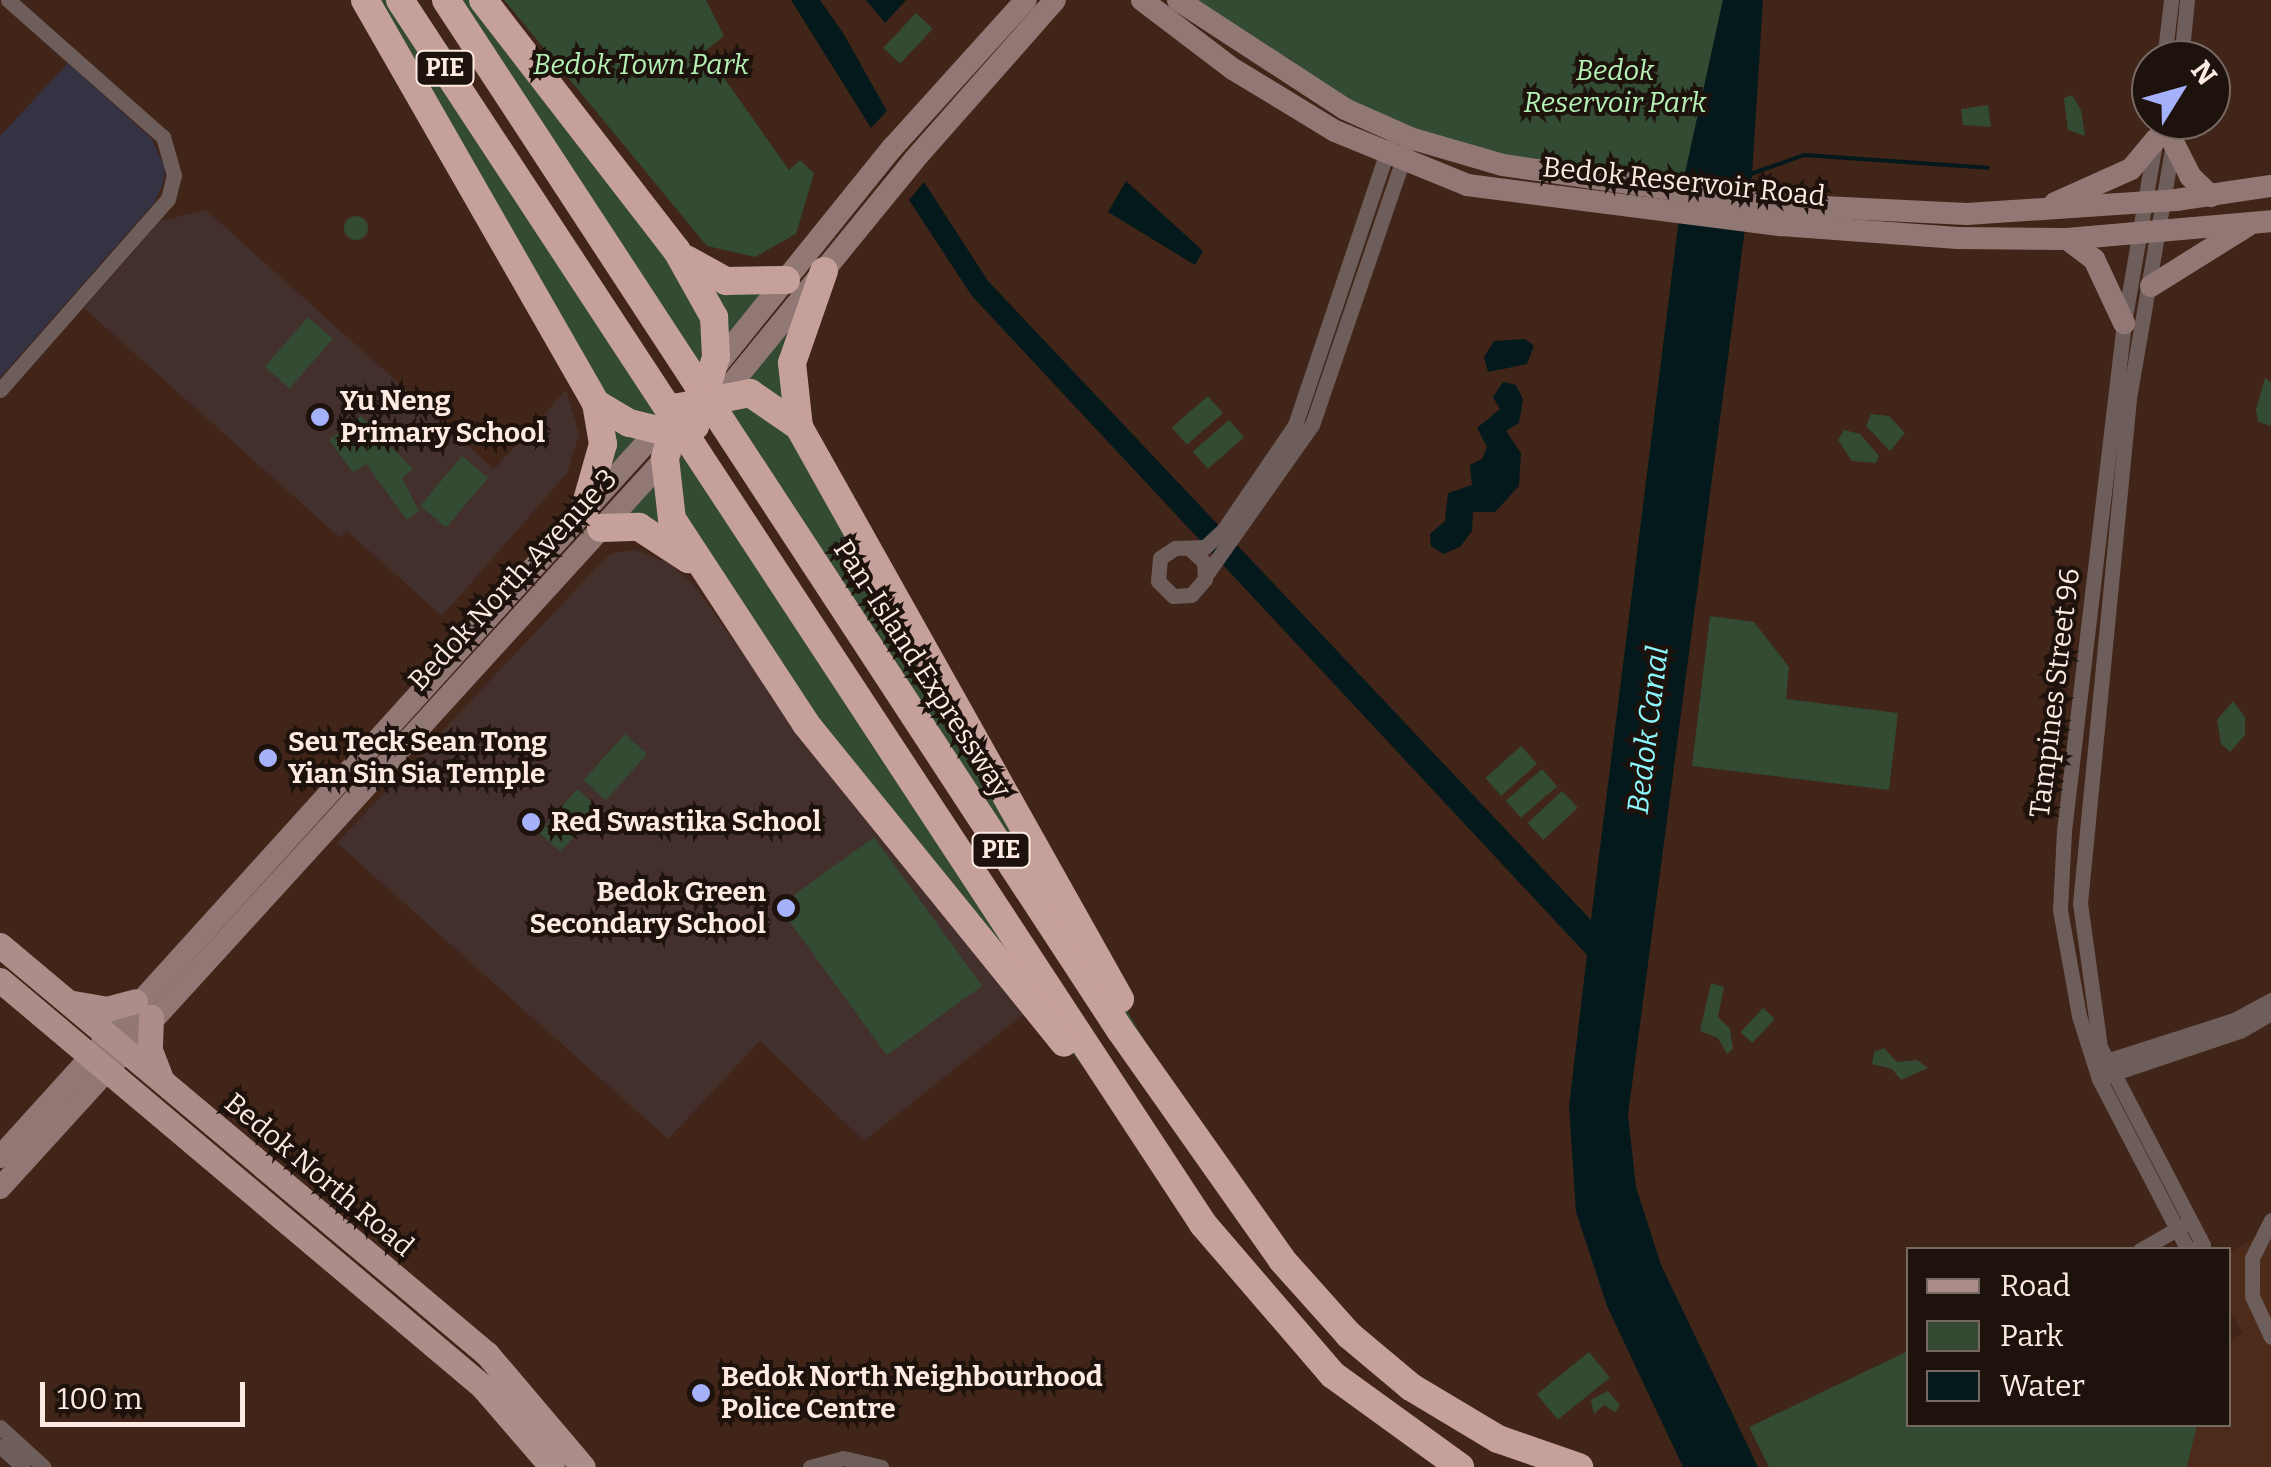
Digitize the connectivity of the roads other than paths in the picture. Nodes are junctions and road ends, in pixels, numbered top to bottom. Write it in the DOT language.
graph roads {
  1 [pos="8,0"];
  2 [pos="365,0"];
  3 [pos="400,0"];
  4 [pos="446,0"];
  5 [pos="482,0"];
  6 [pos="1026,0"];
  7 [pos="1055,0"];
  8 [pos="1142,0"];
  9 [pos="1178,0"];
  10 [pos="2171,0"];
  11 [pos="2187,0"];
  12 [pos="2166,40"];
  13 [pos="2183,40"];
  14 [pos="1402,134"];
  15 [pos="2158,140"];
  16 [pos="2162,140"];
  17 [pos="2167,140"];
  18 [pos="1394,158"];
  19 [pos="2271,186"];
  20 [pos="2210,196"];
  21 [pos="2156,201"];
  22 [pos="2043,208"];
  23 [pos="1781,215"];
  24 [pos="2261,222"];
  25 [pos="2150,230"];
  26 [pos="2068,240"];
  27 [pos="678,251"];
  28 [pos="824,271"];
  29 [pos="786,280"];
  30 [pos="2152,286"];
  31 [pos="2124,323"];
  32 [pos="0,390"];
  33 [pos="596,403"];
  34 [pos="689,414"];
  35 [pos="798,427"];
  36 [pos="592,519"];
  37 [pos="1189,548"];
  38 [pos="1211,550"];
  39 [pos="703,573"];
  40 [pos="1206,575"];
  41 [pos="0,946"];
  42 [pos="0,980"];
  43 [pos="2271,1000"];
  44 [pos="68,1002"];
  45 [pos="143,1009"];
  46 [pos="2271,1013"];
  47 [pos="106,1050"];
  48 [pos="2102,1070"];
  49 [pos="164,1084"];
  50 [pos="1108,1084"];
  51 [pos="0,1156"];
  52 [pos="0,1188"];
  53 [pos="1232,1195"];
  54 [pos="2271,1220"];
  55 [pos="2183,1225"];
  56 [pos="2145,1247"];
  57 [pos="2194,1247"];
  58 [pos="2271,1337"];
  59 [pos="0,1427"];
  60 [pos="0,1446"];
  61 [pos="577,1464"];
  62 [pos="23,1467"];
  63 [pos="44,1467"];
  64 [pos="552,1467"];
  65 [pos="810,1467"];
  66 [pos="882,1467"];
  67 [pos="1460,1467"];
  68 [pos="1578,1467"];
  1 -- 32 [label="street"];
  2 -- 33 [label="highway"];
  3 -- 50 [label="highway, PIE"];
  4 -- 53 [label="highway, Pan-Island Expressway / PIE"];
  5 -- 27 [label="highway"];
  6 -- 29 [label="main road, Bedok North Avenue 3"];
  7 -- 28 [label="main road, Bedok North Avenue 3"];
  8 -- 18 [label="main road, Bedok Reservoir Road"];
  9 -- 14 [label="main road, Bedok Reservoir Road"];
  10 -- 12 [label="street"];
  11 -- 13 [label="street"];
  14 -- 18 [label="street"];
  14 -- 23 [label="main road, Bedok Reservoir Road"];
  15 -- 22 [label="main road"];
  16 -- 21 [label="street, Tampines Street 96"];
  17 -- 20 [label="main road"];
  18 -- 23 [label="main road, Bedok Reservoir Road"];
  18 -- 38 [label="street"];
  19 -- 20 [label="main road, Bedok Reservoir Road"];
  20 -- 21 [label="main road, Bedok Reservoir Road"];
  21 -- 22 [label="main road, Bedok Reservoir Road"];
  21 -- 25 [label="street, Tampines Street 96"];
  22 -- 23 [label="main road, Bedok Reservoir Road"];
  23 -- 26 [label="main road, Bedok Reservoir Road"];
  24 -- 25 [label="main road, Bedok Reservoir Road"];
  24 -- 30 [label="main road"];
  25 -- 26 [label="main road, Bedok Reservoir Road"];
  25 -- 30 [label="street, Tampines Street 96"];
  25 -- 31 [label="street, Tampines Street 96"];
  26 -- 31 [label="main road"];
  27 -- 29 [label="highway"];
  27 -- 34 [label="highway"];
  28 -- 34 [label="main road, Bedok North Avenue 3"];
  28 -- 35 [label="highway"];
  29 -- 34 [label="main road, Bedok North Avenue 3"];
  30 -- 48 [label="street, Tampines Street 96"];
  31 -- 48 [label="street, Tampines Street 96"];
  33 -- 34 [label="highway"];
  33 -- 36 [label="highway"];
  34 -- 35 [label="highway"];
  34 -- 36 [label="main road, Bedok North Avenue 3"];
  34 -- 39 [label="highway"];
  35 -- 53 [label="highway"];
  36 -- 39 [label="highway"];
  36 -- 45 [label="main road, Bedok North Avenue 3"];
  37 -- 38 [label="street"];
  37 -- 40 [label="street"];
  37 -- 40 [label="street"];
  38 -- 40 [label="street"];
  39 -- 50 [label="highway"];
  41 -- 44 [label="main road, Bedok North Road"];
  42 -- 47 [label="main road, Bedok North Road"];
  43 -- 48 [label="street"];
  44 -- 45 [label="main road"];
  44 -- 47 [label="main road, Bedok North Road"];
  45 -- 47 [label="main road, Bedok North Avenue 3"];
  45 -- 49 [label="main road"];
  46 -- 48 [label="street"];
  47 -- 49 [label="main road, Bedok North Road"];
  47 -- 51 [label="main road, Bedok North Avenue 3"];
  47 -- 52 [label="main road, Bedok North Avenue 3"];
  47 -- 64 [label="main road, Bedok North Road"];
  48 -- 55 [label="street, Tampines Street 96"];
  49 -- 61 [label="main road, Bedok North Road"];
  50 -- 67 [label="highway, PIE"];
  53 -- 68 [label="highway, Pan-Island Expressway / PIE"];
  54 -- 58 [label="street"];
  55 -- 56 [label="street"];
  55 -- 57 [label="street, Tampines Street 96"];
  59 -- 63 [label="street"];
  60 -- 62 [label="street"];
  65 -- 66 [label="street"];
}
